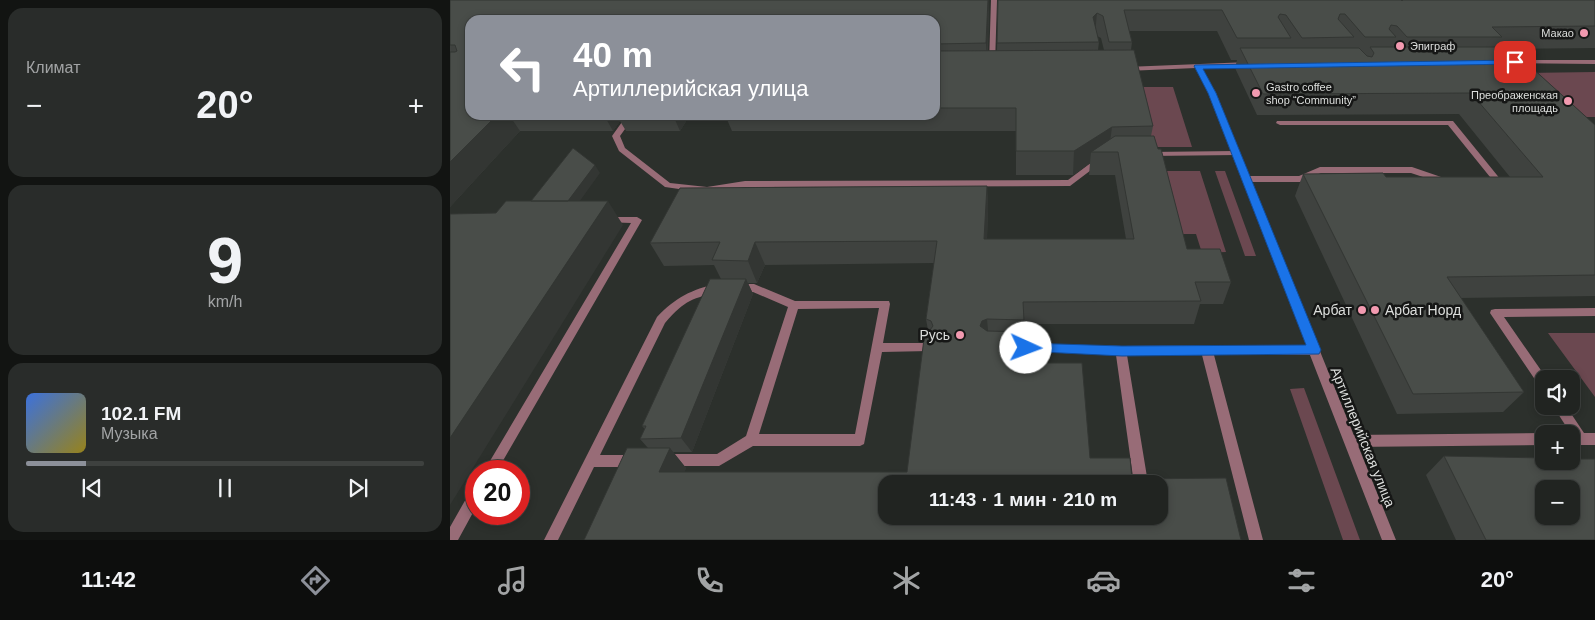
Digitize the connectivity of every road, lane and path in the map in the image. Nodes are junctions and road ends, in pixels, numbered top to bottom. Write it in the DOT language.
graph roads {
  1 [pos="994,0"];
  2 [pos="1505,62"];
  3 [pos="1595,62"];
  4 [pos="1255,64"];
  5 [pos="1198,66"];
  6 [pos="982,69"];
  7 [pos="992,69"];
  8 [pos="1001,69"];
  9 [pos="1121,69"];
  10 [pos="1393,114"];
  11 [pos="627,120"];
  12 [pos="1280,123"];
  13 [pos="1400,123"];
  14 [pos="1235,153"];
  15 [pos="1110,154"];
  16 [pos="1138,154"];
  17 [pos="1246,180"];
  18 [pos="1454,180"];
  19 [pos="1480,180"];
  20 [pos="598,220"];
  21 [pos="794,305"];
  22 [pos="1595,312"];
  23 [pos="930,347"];
  24 [pos="998,347"];
  25 [pos="877,348"];
  26 [pos="1314,350"];
  27 [pos="1122,351"];
  28 [pos="1208,351"];
  29 [pos="1535,371"];
  30 [pos="1535,439"];
  31 [pos="1580,439"];
  32 [pos="1595,439"];
  33 [pos="751,440"];
  34 [pos="1350,441"];
  35 [pos="496,460"];
  36 [pos="590,461"];
  37 [pos="1140,475"];
  38 [pos="465,514"];
  39 [pos="450,540"];
  40 [pos="551,540"];
  41 [pos="1256,540"];
  42 [pos="1389,540"];
  1 -- 7 [label="street"];
  2 -- 3 [label="street"];
  4 -- 5 [label="street"];
  5 -- 9 [label="street"];
  5 -- 14 [label="street, Артиллерийская улица"];
  6 -- 7 [label="street"];
  7 -- 8 [label="street"];
  10 -- 13 [label="street"];
  11 -- 15 [label="street"];
  12 -- 13 [label="street"];
  13 -- 19 [label="street"];
  14 -- 16 [label="street"];
  14 -- 17 [label="street, Артиллерийская улица"];
  17 -- 18 [label="street"];
  17 -- 26 [label="street, Артиллерийская улица"];
  20 -- 35 [label="street"];
  21 -- 25 [label="street"];
  21 -- 33 [label="street"];
  21 -- 36 [label="street"];
  22 -- 29 [label="street"];
  23 -- 25 [label="street"];
  24 -- 27 [label="street"];
  25 -- 33 [label="street"];
  26 -- 28 [label="street"];
  26 -- 34 [label="street, Артиллерийская улица"];
  27 -- 28 [label="street"];
  27 -- 37 [label="street"];
  28 -- 41 [label="street"];
  30 -- 34 [label="street"];
  31 -- 32 [label="street"];
  33 -- 36 [label="street"];
  34 -- 42 [label="street, Артиллерийская улица"];
  36 -- 40 [label="street"];
  38 -- 39 [label="street"];
}
